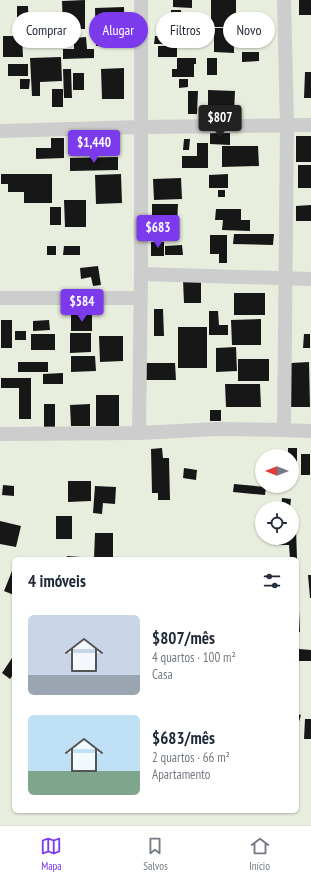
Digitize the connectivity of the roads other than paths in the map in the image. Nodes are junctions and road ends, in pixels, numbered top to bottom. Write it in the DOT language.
graph roads {
  1 [pos="141,0"];
  2 [pos="284,0"];
  3 [pos="311,125"];
  4 [pos="287,126"];
  5 [pos="140,127"];
  6 [pos="0,131"];
  7 [pos="141,274"];
  8 [pos="286,278"];
  9 [pos="311,279"];
  10 [pos="0,298"];
  11 [pos="141,298"];
  12 [pos="284,430"];
  13 [pos="311,431"];
  14 [pos="139,433"];
  15 [pos="0,434"];
  1 -- 5 [label="street"];
  2 -- 4 [label="street"];
  3 -- 4 [label="street"];
  4 -- 5 [label="street"];
  4 -- 8 [label="street"];
  5 -- 6 [label="street"];
  5 -- 7 [label="street"];
  7 -- 8 [label="street"];
  7 -- 11 [label="street"];
  8 -- 9 [label="street"];
  8 -- 12 [label="street"];
  10 -- 11 [label="street"];
  11 -- 14 [label="street"];
  12 -- 13 [label="street"];
  12 -- 14 [label="street"];
  14 -- 15 [label="street"];
}
